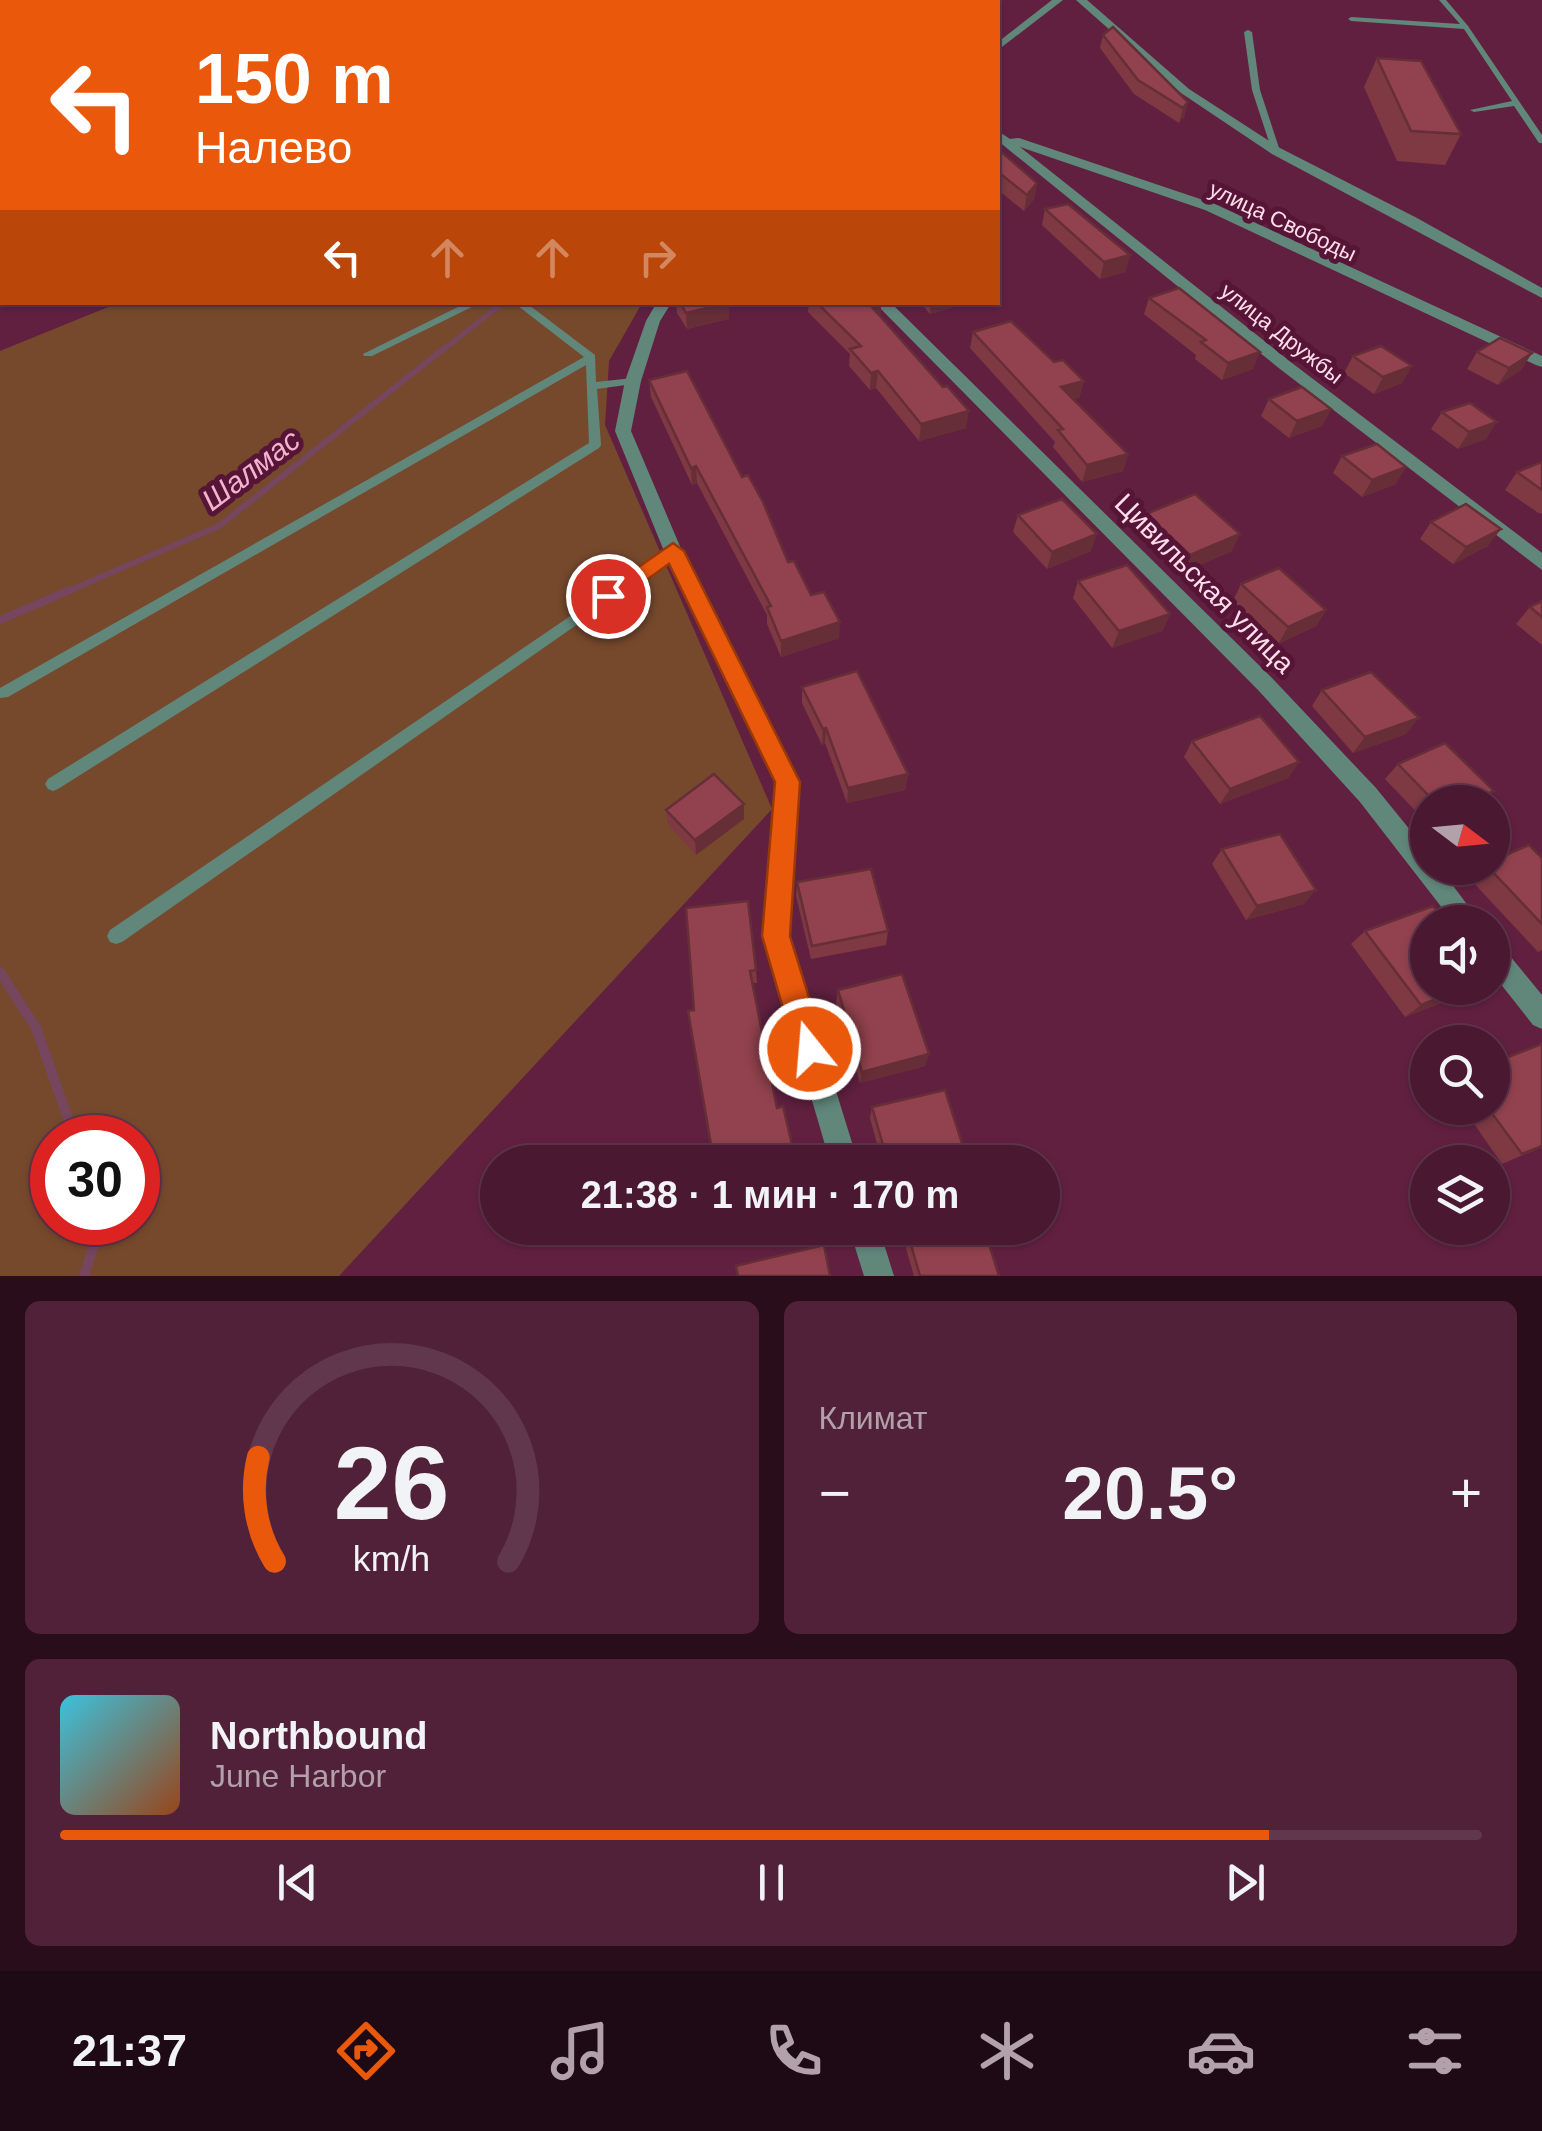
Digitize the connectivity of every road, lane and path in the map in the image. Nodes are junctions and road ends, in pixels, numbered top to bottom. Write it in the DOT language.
graph roads {
  1 [pos="1058,0"];
  2 [pos="1081,0"];
  3 [pos="1442,0"];
  4 [pos="1351,19"];
  5 [pos="1466,27"];
  6 [pos="1248,32"];
  7 [pos="1000,45"];
  8 [pos="1516,104"];
  9 [pos="1474,110"];
  10 [pos="1000,137"];
  11 [pos="1000,138"];
  12 [pos="1542,141"];
  13 [pos="1276,151"];
  14 [pos="1542,294"];
  15 [pos="471,305"];
  16 [pos="522,305"];
  17 [pos="663,305"];
  18 [pos="885,305"];
  19 [pos="368,354"];
  20 [pos="591,357"];
  21 [pos="1542,362"];
  22 [pos="633,381"];
  23 [pos="592,386"];
  24 [pos="673,551"];
  25 [pos="1542,562"];
  26 [pos="3,694"];
  27 [pos="54,784"];
  28 [pos="1455,905"];
  29 [pos="116,936"];
  30 [pos="1510,976"];
  31 [pos="1542,1016"];
  32 [pos="839,1145"];
  33 [pos="869,1245"];
  34 [pos="879,1276"];
  1 -- 7 [label="street"];
  2 -- 13 [label="street"];
  3 -- 5 [label="lane"];
  4 -- 5 [label="lane"];
  5 -- 8 [label="lane"];
  6 -- 13 [label="lane"];
  8 -- 9 [label="lane"];
  8 -- 12 [label="lane"];
  10 -- 21 [label="street, улица Свободы"];
  11 -- 25 [label="street, улица Дружбы"];
  13 -- 14 [label="street"];
  15 -- 19 [label="lane"];
  16 -- 20 [label="lane"];
  17 -- 22 [label="street"];
  18 -- 28 [label="street, Цивильская улица"];
  20 -- 23 [label="lane"];
  20 -- 26 [label="lane"];
  22 -- 23 [label="lane"];
  22 -- 24 [label="street"];
  23 -- 27 [label="lane"];
  24 -- 29 [label="lane"];
  24 -- 32 [label="street"];
  30 -- 31 [label="street"];
  33 -- 34 [label="street"];
}
